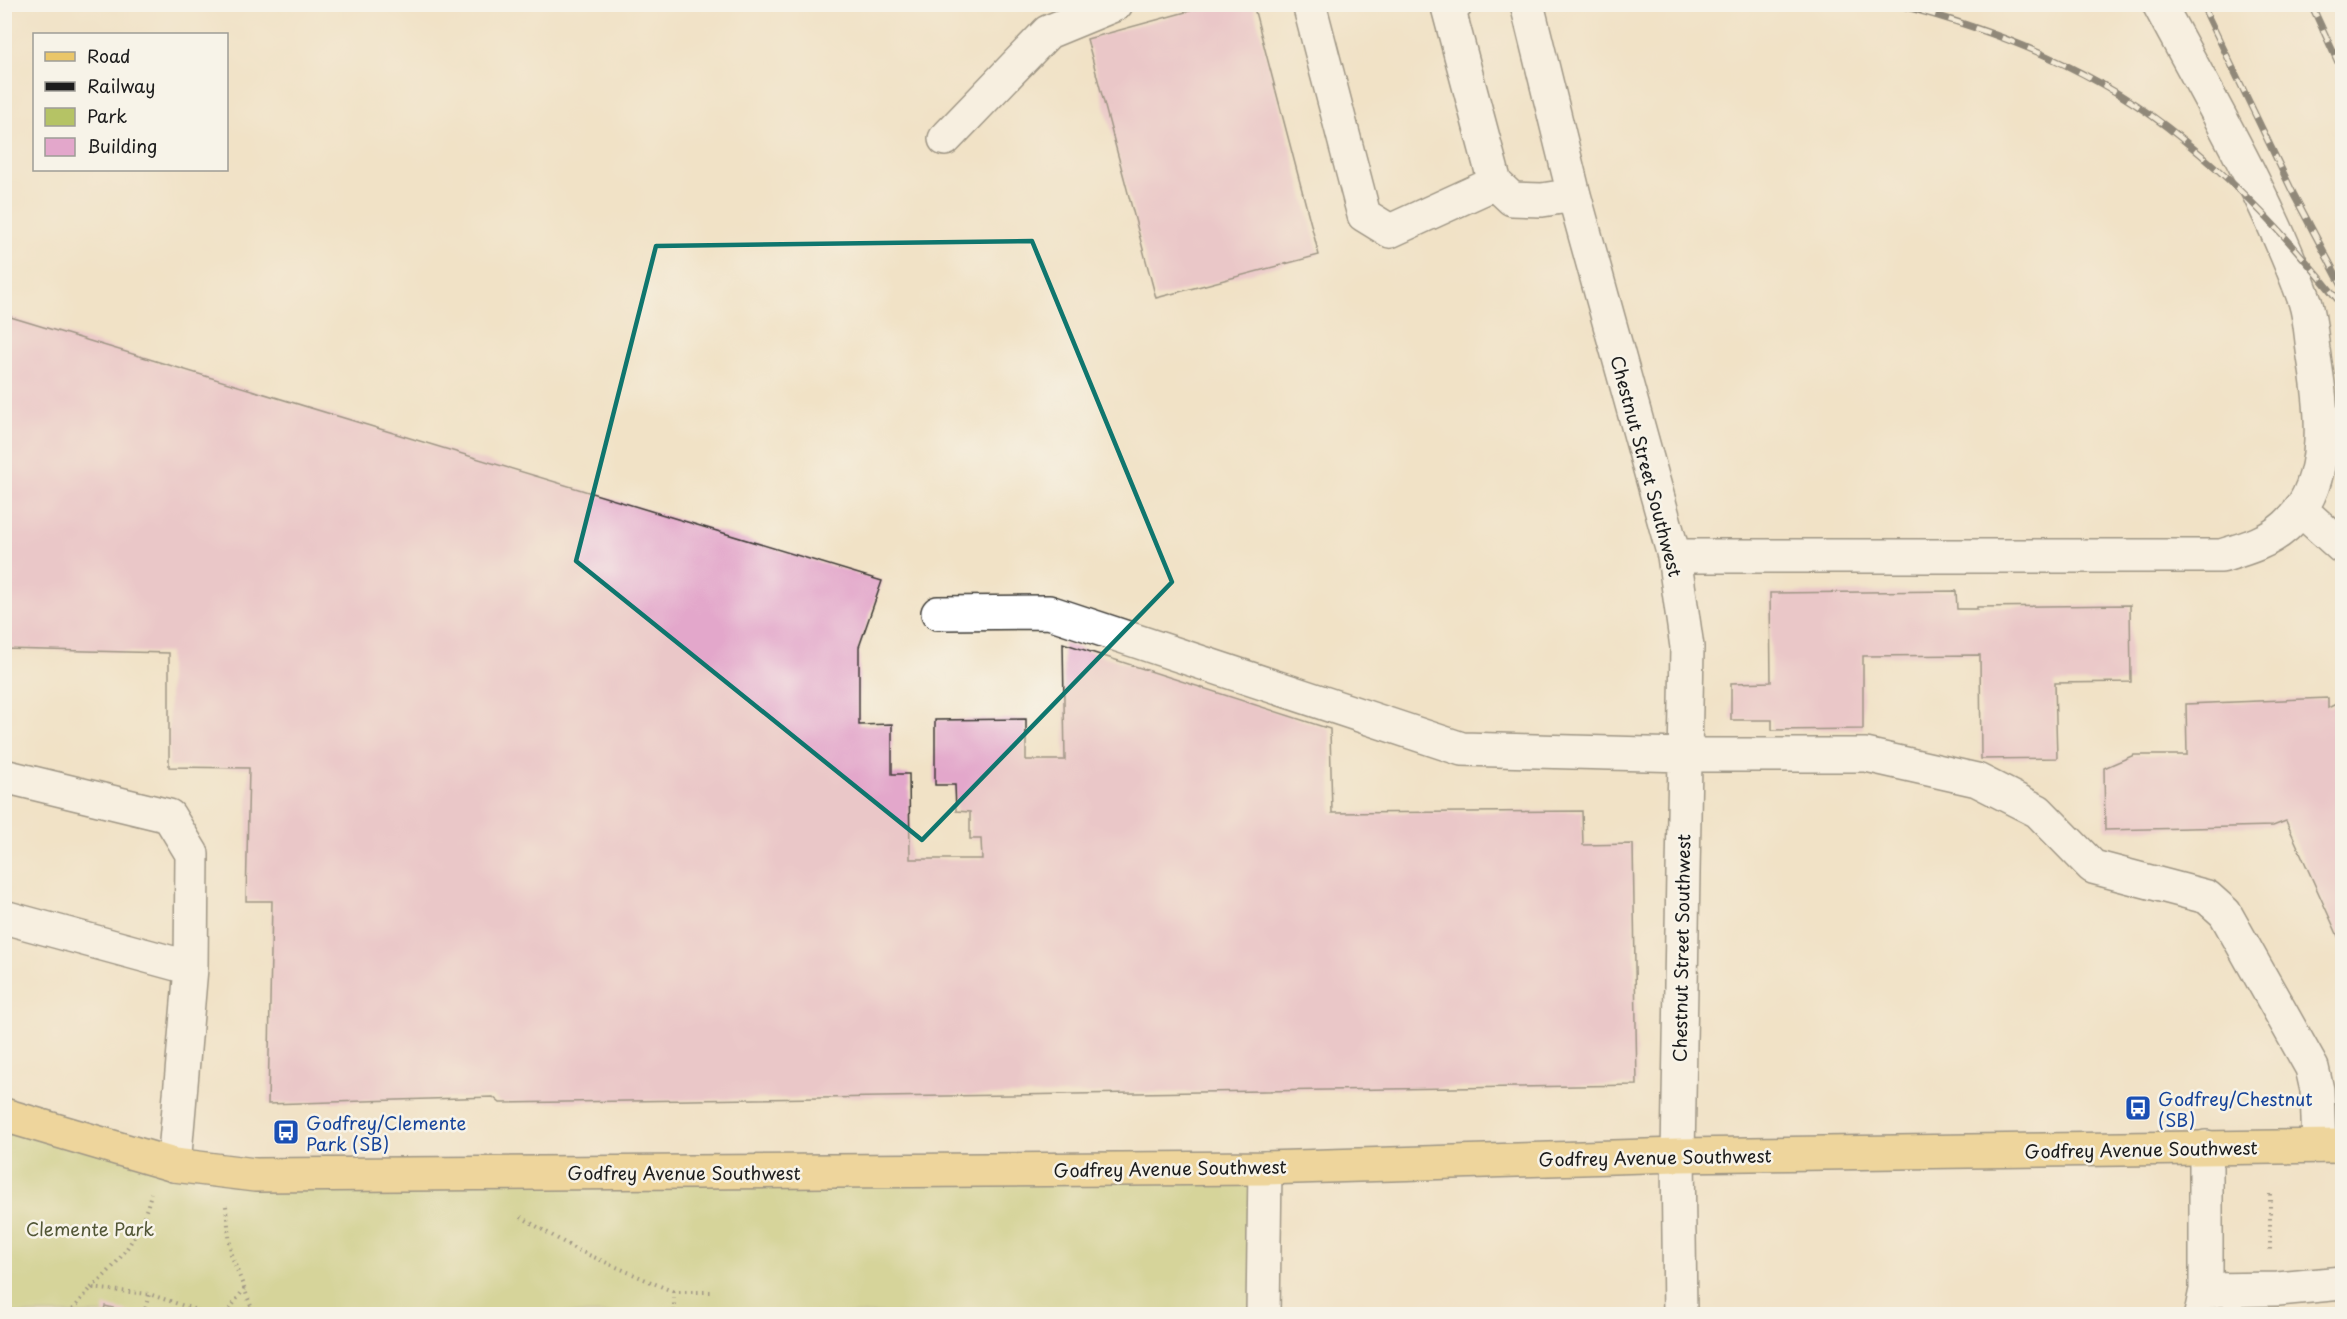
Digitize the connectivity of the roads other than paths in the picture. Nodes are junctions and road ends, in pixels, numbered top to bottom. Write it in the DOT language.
graph roads {
  1 [pos="1116,4"];
  2 [pos="1309,4"];
  3 [pos="1527,4"];
  4 [pos="2159,4"];
  5 [pos="1448,5"];
  6 [pos="945,139"];
  7 [pos="1495,183"];
  8 [pos="1574,195"];
  9 [pos="2300,509"];
  10 [pos="2343,547"];
  11 [pos="1674,556"];
  12 [pos="938,613"];
  13 [pos="1684,755"];
  14 [pos="4,776"];
  15 [pos="4,917"];
  16 [pos="191,968"];
  17 [pos="4,1115"];
  18 [pos="2331,1146"];
  19 [pos="2206,1147"];
  20 [pos="1678,1155"];
  21 [pos="166,1163"];
  22 [pos="1265,1168"];
  23 [pos="2343,1283"];
  24 [pos="2204,1302"];
  25 [pos="1263,1314"];
  26 [pos="1680,1314"];
  1 -- 6 [label="street"];
  2 -- 7 [label="street"];
  3 -- 8 [label="street, Chestnut Street Southwest"];
  4 -- 9 [label="street"];
  5 -- 7 [label="street"];
  7 -- 8 [label="street"];
  8 -- 11 [label="street, Chestnut Street Southwest"];
  9 -- 10 [label="street"];
  9 -- 11 [label="street"];
  11 -- 13 [label="street, Chestnut Street Southwest"];
  12 -- 13 [label="street"];
  13 -- 18 [label="street"];
  13 -- 20 [label="street, Chestnut Street Southwest"];
  14 -- 16 [label="street"];
  15 -- 16 [label="street"];
  16 -- 21 [label="street"];
  17 -- 21 [label="main road, Godfrey Avenue Southwest"];
  18 -- 19 [label="main road, Godfrey Avenue Southwest"];
  19 -- 20 [label="main road, Godfrey Avenue Southwest"];
  19 -- 24 [label="street"];
  20 -- 22 [label="main road, Godfrey Avenue Southwest"];
  20 -- 26 [label="street, Chestnut Street Southwest"];
  21 -- 22 [label="main road, Godfrey Avenue Southwest"];
  22 -- 25 [label="street"];
  23 -- 24 [label="street"];
}
